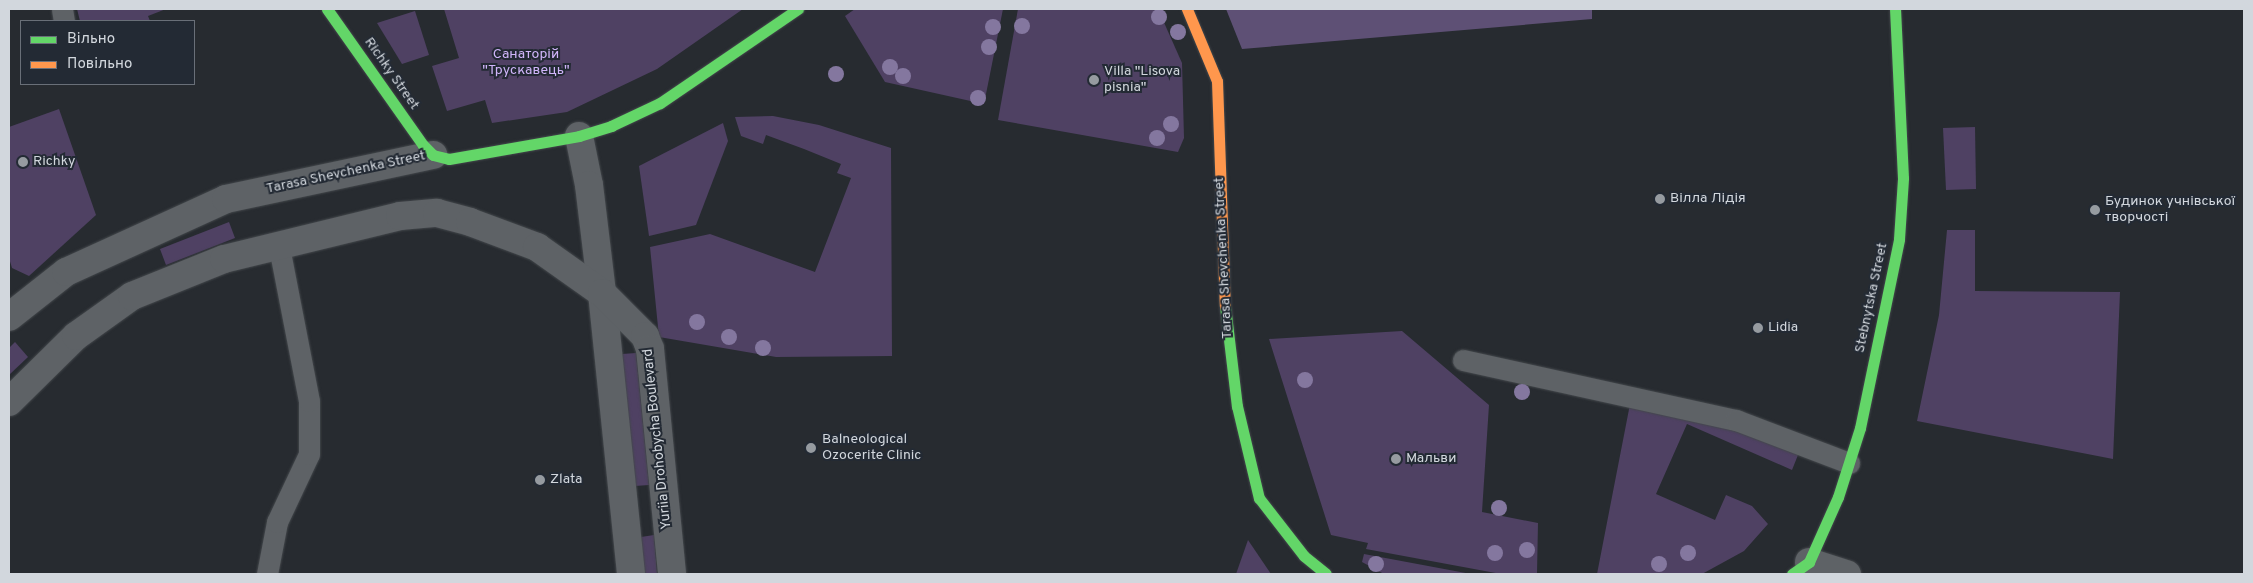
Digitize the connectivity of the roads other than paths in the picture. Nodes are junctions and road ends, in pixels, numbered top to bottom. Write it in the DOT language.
graph roads {
  1 [pos="327,9"];
  2 [pos="798,9"];
  3 [pos="1187,9"];
  4 [pos="1895,9"];
  5 [pos="579,136"];
  6 [pos="433,155"];
  7 [pos="279,247"];
  8 [pos="602,293"];
  9 [pos="9,315"];
  10 [pos="1463,360"];
  11 [pos="9,402"];
  12 [pos="1849,463"];
  13 [pos="1801,568"];
  14 [pos="266,574"];
  15 [pos="631,574"];
  16 [pos="672,574"];
  17 [pos="1326,574"];
  18 [pos="1847,574"];
  1 -- 6 [label="street, Richky Street"];
  2 -- 5 [label="street, Tarasa Shevchenka Street"];
  3 -- 17 [label="street, Tarasa Shevchenka Street"];
  4 -- 12 [label="street, Stebnytska Street"];
  5 -- 6 [label="street, Tarasa Shevchenka Street"];
  5 -- 8 [label="street"];
  6 -- 9 [label="street, Tarasa Shevchenka Street"];
  7 -- 8 [label="street, Yuriia Drohobycha Boulevard"];
  7 -- 11 [label="street"];
  7 -- 14 [label="lane"];
  8 -- 15 [label="street"];
  8 -- 16 [label="street, Yuriia Drohobycha Boulevard"];
  10 -- 12 [label="lane"];
  12 -- 13 [label="street, Stebnytska Street"];
  13 -- 18 [label="street"];
}
